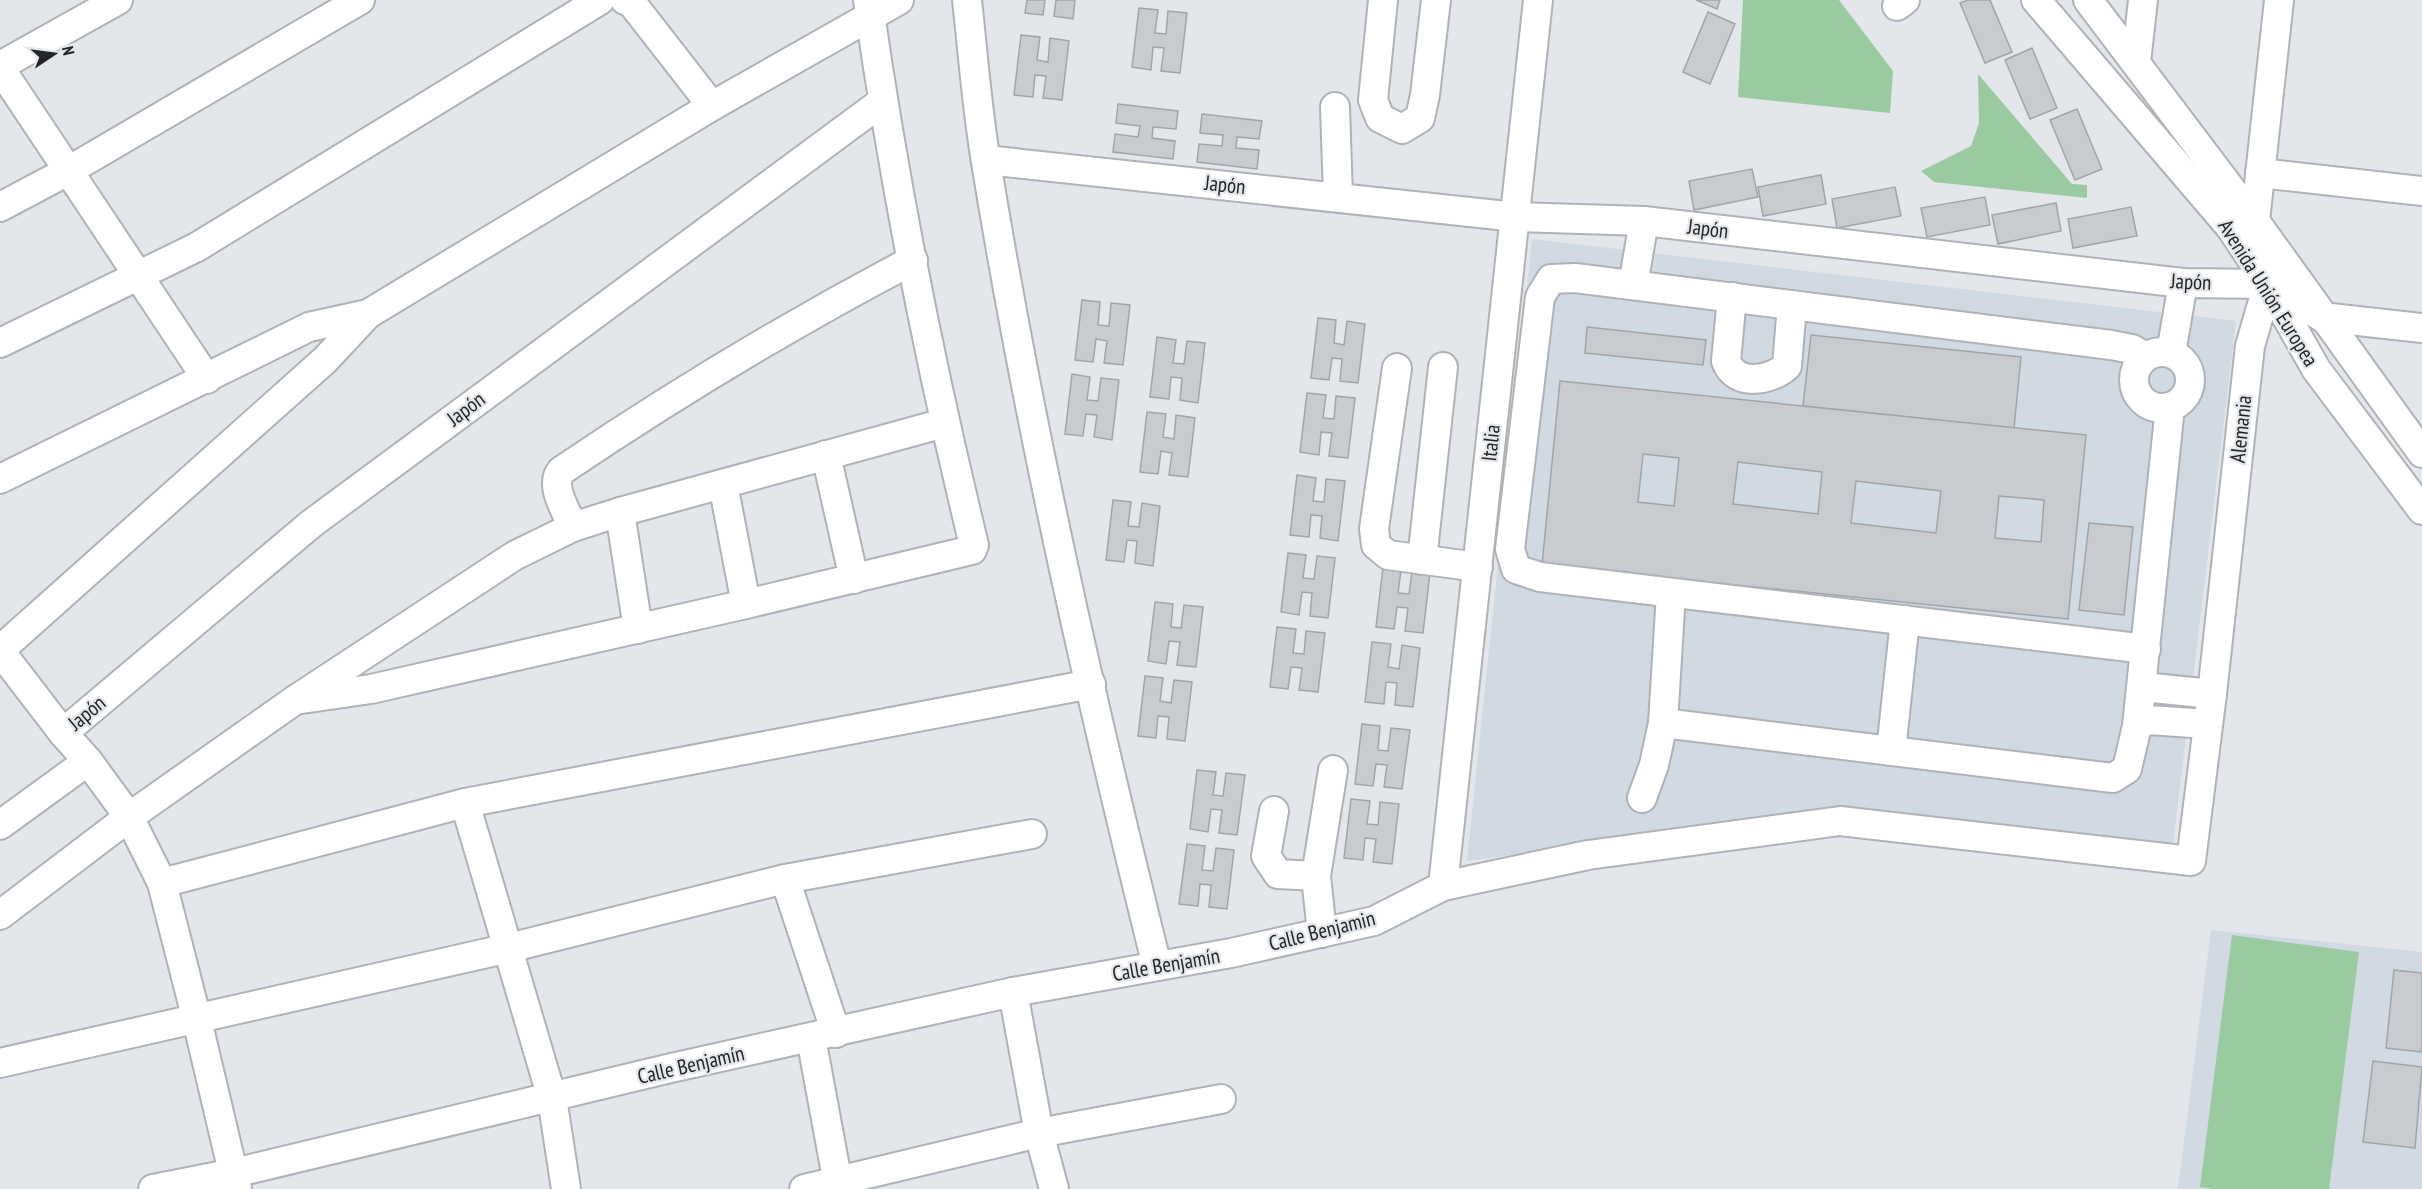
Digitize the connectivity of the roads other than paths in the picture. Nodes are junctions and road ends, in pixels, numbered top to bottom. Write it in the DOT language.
graph roads {
  1 [pos="118,0"];
  2 [pos="360,0"];
  3 [pos="600,0"];
  4 [pos="899,0"];
  5 [pos="967,0"];
  6 [pos="1383,0"];
  7 [pos="1436,0"];
  8 [pos="1538,0"];
  9 [pos="2036,0"];
  10 [pos="2088,0"];
  11 [pos="2143,0"];
  12 [pos="2279,0"];
  13 [pos="630,1"];
  14 [pos="870,7"];
  15 [pos="2136,62"];
  16 [pos="0,67"];
  17 [pos="883,101"];
  18 [pos="712,106"];
  19 [pos="1335,107"];
  20 [pos="986,160"];
  21 [pos="68,171"];
  22 [pos="2260,174"];
  23 [pos="2422,186"];
  24 [pos="1338,197"];
  25 [pos="0,207"];
  26 [pos="1516,217"];
  27 [pos="1644,221"];
  28 [pos="2255,221"];
  29 [pos="913,260"];
  30 [pos="139,276"];
  31 [pos="2183,283"];
  32 [pos="2268,284"];
  33 [pos="1633,285"];
  34 [pos="1732,297"];
  35 [pos="1792,305"];
  36 [pos="368,314"];
  37 [pos="2322,317"];
  38 [pos="2422,328"];
  39 [pos="0,343"];
  40 [pos="2158,355"];
  41 [pos="1443,367"];
  42 [pos="1397,368"];
  43 [pos="207,379"];
  44 [pos="2170,407"];
  45 [pos="944,423"];
  46 [pos="2422,453"];
  47 [pos="826,455"];
  48 [pos="0,479"];
  49 [pos="723,484"];
  50 [pos="2422,510"];
  51 [pos="620,512"];
  52 [pos="573,527"];
  53 [pos="1422,560"];
  54 [pos="1478,567"];
  55 [pos="854,579"];
  56 [pos="1671,593"];
  57 [pos="746,604"];
  58 [pos="1905,620"];
  59 [pos="638,629"];
  60 [pos="2146,649"];
  61 [pos="0,650"];
  62 [pos="10,684"];
  63 [pos="1091,684"];
  64 [pos="2143,687"];
  65 [pos="2212,694"];
  66 [pos="295,700"];
  67 [pos="1663,723"];
  68 [pos="2208,724"];
  69 [pos="2137,726"];
  70 [pos="63,733"];
  71 [pos="1890,751"];
  72 [pos="88,761"];
  73 [pos="1334,770"];
  74 [pos="1642,798"];
  75 [pos="465,803"];
  76 [pos="1274,811"];
  77 [pos="129,817"];
  78 [pos="0,825"];
  79 [pos="1032,834"];
  80 [pos="2191,861"];
  81 [pos="1316,876"];
  82 [pos="785,879"];
  83 [pos="162,883"];
  84 [pos="1443,886"];
  85 [pos="0,915"];
  86 [pos="1322,933"];
  87 [pos="509,948"];
  88 [pos="1231,953"];
  89 [pos="1157,966"];
  90 [pos="1012,993"];
  91 [pos="197,1020"];
  92 [pos="823,1036"];
  93 [pos="0,1063"];
  94 [pos="552,1098"];
  95 [pos="1221,1099"];
  96 [pos="1040,1133"];
  97 [pos="236,1181"];
  98 [pos="838,1185"];
  99 [pos="153,1189"];
  100 [pos="566,1189"];
  101 [pos="804,1189"];
  102 [pos="1054,1189"];
  1 -- 16 [label="street"];
  2 -- 21 [label="street"];
  3 -- 30 [label="street"];
  4 -- 14 [label="street"];
  5 -- 20 [label="street"];
  6 -- 7 [label="street"];
  8 -- 26 [label="street, Italia"];
  9 -- 32 [label="street, Avenida Unión Europea"];
  10 -- 15 [label="street, Avenida Unión Europea"];
  11 -- 15 [label="street"];
  12 -- 22 [label="street, Alemania"];
  13 -- 18 [label="street"];
  14 -- 17 [label="street"];
  14 -- 18 [label="street"];
  15 -- 28 [label="street, Avenida Unión Europea"];
  16 -- 21 [label="street"];
  17 -- 29 [label="street"];
  17 -- 70 [label="street, Japón"];
  18 -- 36 [label="street"];
  19 -- 24 [label="street"];
  20 -- 24 [label="street, Japón"];
  20 -- 63 [label="street"];
  21 -- 25 [label="street"];
  21 -- 30 [label="street"];
  22 -- 23 [label="street"];
  22 -- 28 [label="street, Alemania"];
  24 -- 26 [label="street, Japón"];
  26 -- 27 [label="street, Japón"];
  26 -- 54 [label="street, Italia"];
  27 -- 31 [label="street, Japón"];
  27 -- 33 [label="street"];
  28 -- 32 [label="street, Alemania"];
  28 -- 37 [label="street, Avenida Unión Europea"];
  29 -- 45 [label="street"];
  29 -- 52 [label="street"];
  30 -- 39 [label="street"];
  30 -- 43 [label="street"];
  31 -- 32 [label="street, Japón"];
  31 -- 40 [label="street"];
  32 -- 37 [label="street"];
  32 -- 50 [label="street, Avenida Unión Europea"];
  32 -- 65 [label="street, Alemania"];
  33 -- 34 [label="street"];
  33 -- 56 [label="street"];
  34 -- 35 [label="street"];
  34 -- 35 [label="street"];
  35 -- 40 [label="street"];
  36 -- 43 [label="street"];
  36 -- 61 [label="street"];
  37 -- 38 [label="street"];
  37 -- 46 [label="street, Avenida Unión Europea"];
  40 -- 44 [label="street"];
  40 -- 44 [label="street"];
  41 -- 53 [label="street"];
  42 -- 53 [label="street"];
  43 -- 48 [label="street"];
  44 -- 60 [label="street"];
  45 -- 47 [label="street"];
  45 -- 55 [label="street"];
  47 -- 49 [label="street"];
  47 -- 55 [label="street"];
  49 -- 51 [label="street"];
  49 -- 57 [label="street"];
  51 -- 52 [label="street"];
  51 -- 59 [label="street"];
  52 -- 66 [label="street"];
  53 -- 54 [label="street"];
  54 -- 84 [label="street, Italia"];
  55 -- 57 [label="street"];
  56 -- 58 [label="street"];
  56 -- 67 [label="street"];
  57 -- 59 [label="street"];
  58 -- 60 [label="street"];
  58 -- 71 [label="street"];
  59 -- 66 [label="street"];
  60 -- 64 [label="street"];
  61 -- 62 [label="street"];
  62 -- 70 [label="street"];
  63 -- 75 [label="street"];
  63 -- 89 [label="street"];
  64 -- 65 [label="street"];
  64 -- 69 [label="street"];
  65 -- 68 [label="street, Alemania"];
  66 -- 77 [label="street"];
  67 -- 71 [label="street"];
  67 -- 74 [label="street"];
  68 -- 69 [label="street"];
  68 -- 80 [label="street, Alemania"];
  69 -- 71 [label="street"];
  70 -- 72 [label="street"];
  72 -- 77 [label="street"];
  72 -- 78 [label="street"];
  73 -- 81 [label="street"];
  75 -- 83 [label="street"];
  75 -- 87 [label="street"];
  76 -- 81 [label="street"];
  77 -- 83 [label="street"];
  77 -- 85 [label="street"];
  79 -- 82 [label="street"];
  80 -- 84 [label="street, Calle Benjamin"];
  81 -- 86 [label="street"];
  82 -- 87 [label="street"];
  82 -- 92 [label="street"];
  83 -- 91 [label="street"];
  84 -- 86 [label="street, Calle Benjamin"];
  86 -- 88 [label="street, Calle Benjamin"];
  87 -- 91 [label="street"];
  87 -- 94 [label="street"];
  88 -- 89 [label="street, Calle Benjamín"];
  89 -- 90 [label="street, Calle Benjamín"];
  90 -- 92 [label="street, Calle Benjamín"];
  90 -- 96 [label="street"];
  91 -- 93 [label="street"];
  91 -- 97 [label="street"];
  92 -- 94 [label="street, Calle Benjamín"];
  92 -- 98 [label="street"];
  94 -- 97 [label="street, Calle Benjamín"];
  94 -- 100 [label="street"];
  95 -- 96 [label="street"];
  96 -- 98 [label="street"];
  96 -- 102 [label="street"];
  97 -- 99 [label="street, Calle Benjamín"];
  98 -- 101 [label="street"];
}
